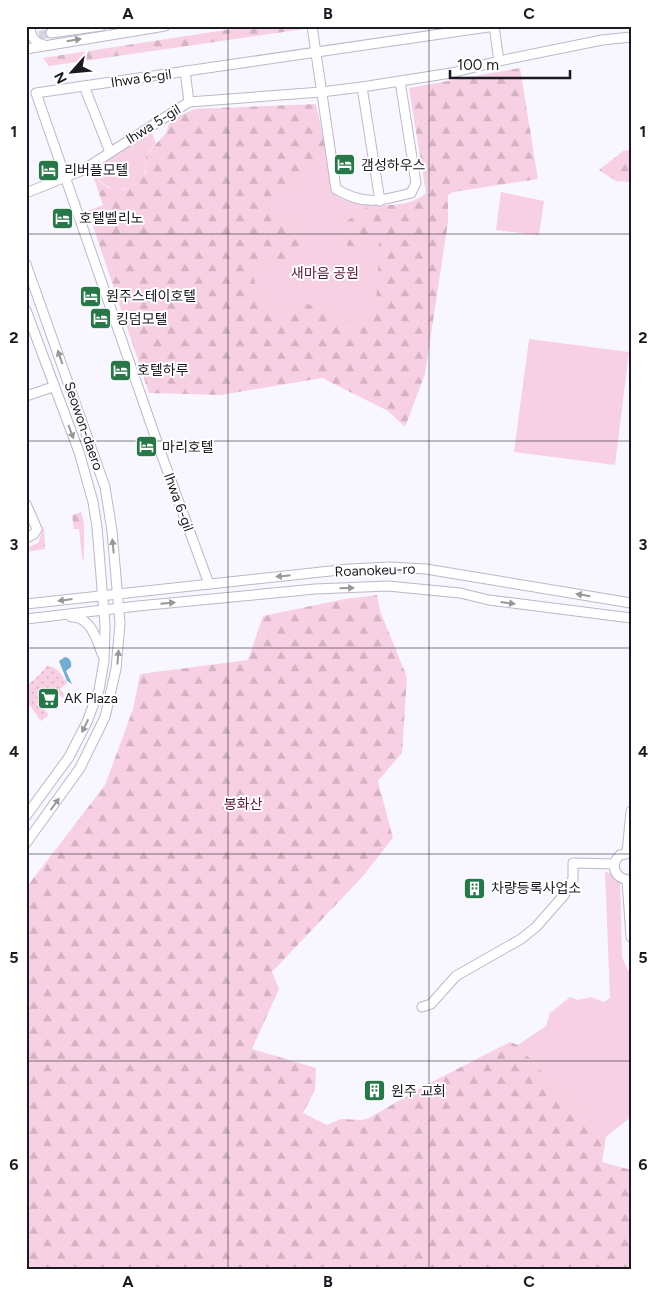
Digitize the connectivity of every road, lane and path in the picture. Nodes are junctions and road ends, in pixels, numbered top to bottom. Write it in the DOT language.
graph roads {
  1 [pos="30,26"];
  2 [pos="101,26"];
  3 [pos="165,26"];
  4 [pos="312,26"];
  5 [pos="494,26"];
  6 [pos="51,33"];
  7 [pos="631,37"];
  8 [pos="44,45"];
  9 [pos="26,49"];
  10 [pos="316,52"];
  11 [pos="499,61"];
  12 [pos="185,71"];
  13 [pos="400,81"];
  14 [pos="84,86"];
  15 [pos="362,87"];
  16 [pos="321,92"];
  17 [pos="189,102"];
  18 [pos="110,152"];
  19 [pos="67,178"];
  20 [pos="26,192"];
  21 [pos="380,201"];
  22 [pos="26,264"];
  23 [pos="26,310"];
  24 [pos="54,387"];
  25 [pos="26,396"];
  26 [pos="26,504"];
  27 [pos="26,538"];
  28 [pos="311,573"];
  29 [pos="209,584"];
  30 [pos="315,589"];
  31 [pos="118,595"];
  32 [pos="103,596"];
  33 [pos="631,603"];
  34 [pos="26,604"];
  35 [pos="120,609"];
  36 [pos="104,610"];
  37 [pos="53,616"];
  38 [pos="631,618"];
  39 [pos="26,619"];
  40 [pos="104,661"];
  41 [pos="631,811"];
  42 [pos="26,816"];
  43 [pos="26,843"];
  44 [pos="629,853"];
  45 [pos="614,864"];
  46 [pos="629,880"];
  47 [pos="631,937"];
  48 [pos="422,1007"];
  1 -- 8 [label="street"];
  2 -- 6 [label="street"];
  8 -- 3 [label="street, one-way"];
  4 -- 10 [label="street"];
  5 -- 10 [label="street, Ihwa 6-gil"];
  5 -- 11 [label="street"];
  7 -- 11 [label="street, Ihwa 5-gil"];
  8 -- 9 [label="street"];
  10 -- 12 [label="street, Ihwa 6-gil"];
  10 -- 16 [label="street"];
  11 -- 13 [label="street, Ihwa 5-gil"];
  12 -- 14 [label="street, Ihwa 6-gil"];
  12 -- 17 [label="street"];
  13 -- 15 [label="street, Ihwa 5-gil"];
  13 -- 21 [label="street"];
  14 -- 18 [label="street"];
  14 -- 19 [label="street, Ihwa 6-gil"];
  15 -- 16 [label="street, Ihwa 5-gil"];
  15 -- 21 [label="street"];
  16 -- 17 [label="street, Ihwa 5-gil"];
  16 -- 21 [label="street"];
  17 -- 18 [label="street, Ihwa 5-gil"];
  18 -- 19 [label="street, Ihwa 5-gil"];
  19 -- 20 [label="street, Ihwa 5-gil"];
  19 -- 29 [label="street, Ihwa 6-gil"];
  31 -- 22 [label="street, Seowon-daero, one-way"];
  23 -- 24 [label="street, Seowon-daero"];
  24 -- 25 [label="street, Seowon-daero"];
  24 -- 32 [label="street, Seowon-daero, one-way"];
  26 -- 27 [label="street"];
  28 -- 29 [label="street, Roanokeu-ro, one-way"];
  28 -- 30 [label="street"];
  33 -- 28 [label="street, Roanokeu-ro, one-way"];
  29 -- 31 [label="street, Roanokeu-ro"];
  35 -- 30 [label="street, Roanokeu-ro, one-way"];
  30 -- 38 [label="street, Roanokeu-ro, one-way"];
  31 -- 32 [label="street, Roanokeu-ro"];
  31 -- 35 [label="street, Seowon-daero"];
  32 -- 34 [label="street, Roanokeu-ro, one-way"];
  32 -- 36 [label="street, Seowon-daero"];
  35 -- 36 [label="street, Roanokeu-ro"];
  43 -- 35 [label="street, one-way"];
  36 -- 37 [label="street, Roanokeu-ro"];
  36 -- 40 [label="street"];
  37 -- 39 [label="street"];
  37 -- 40 [label="street"];
  40 -- 42 [label="street, one-way"];
  41 -- 44 [label="street"];
  44 -- 45 [label="street"];
  45 -- 46 [label="street"];
  45 -- 48 [label="street"];
  46 -- 47 [label="street"];
}
